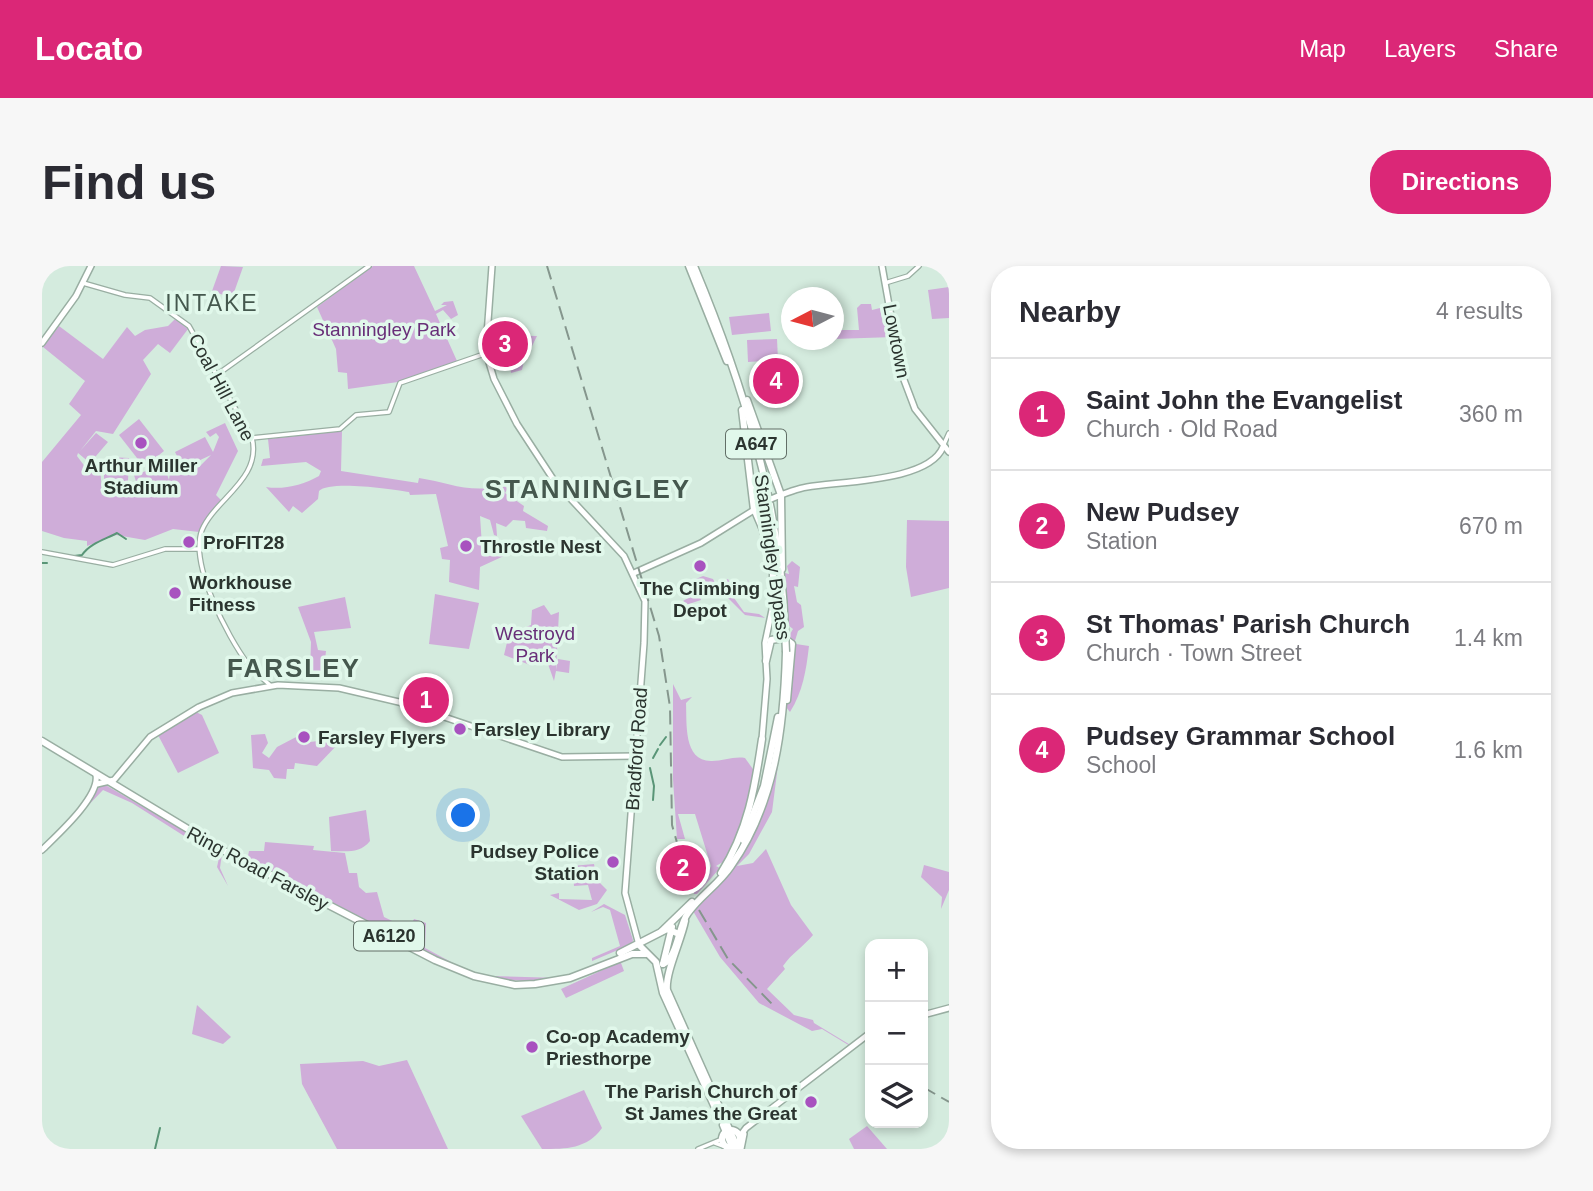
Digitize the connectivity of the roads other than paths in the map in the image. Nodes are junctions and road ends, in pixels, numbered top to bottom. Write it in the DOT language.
graph roads {
  1 [pos="91,266"];
  2 [pos="369,266"];
  3 [pos="492,266"];
  4 [pos="692,266"];
  5 [pos="882,266"];
  6 [pos="919,266"];
  7 [pos="83,283"];
  8 [pos="885,283"];
  9 [pos="42,343"];
  10 [pos="727,350"];
  11 [pos="487,353"];
  12 [pos="218,373"];
  13 [pos="742,410"];
  14 [pos="949,433"];
  15 [pos="252,438"];
  16 [pos="943,447"];
  17 [pos="949,452"];
  18 [pos="782,495"];
  19 [pos="754,510"];
  20 [pos="198,549"];
  21 [pos="42,552"];
  22 [pos="773,555"];
  23 [pos="634,573"];
  24 [pos="783,605"];
  25 [pos="773,606"];
  26 [pos="783,630"];
  27 [pos="784,650"];
  28 [pos="766,661"];
  29 [pos="271,686"];
  30 [pos="779,737"];
  31 [pos="762,739"];
  32 [pos="42,741"];
  33 [pos="636,756"];
  34 [pos="96,775"];
  35 [pos="112,783"];
  36 [pos="97,784"];
  37 [pos="42,850"];
  38 [pos="721,873"];
  39 [pos="682,916"];
  40 [pos="633,925"];
  41 [pos="662,931"];
  42 [pos="675,931"];
  43 [pos="680,941"];
  44 [pos="644,943"];
  45 [pos="646,954"];
  46 [pos="659,963"];
  47 [pos="604,964"];
  48 [pos="949,1009"];
  49 [pos="928,1014"];
  50 [pos="865,1037"];
  51 [pos="746,1128"];
  52 [pos="730,1134"];
  53 [pos="715,1143"];
  54 [pos="735,1148"];
  55 [pos="698,1149"];
  1 -- 7 [label="main road"];
  2 -- 12 [label="street"];
  3 -- 11 [label="main road, Bradford Road"];
  4 -- 10 [label="highway, Stanningley Bypass / A647"];
  4 -- 13 [label="highway, Stanningley Bypass / A647"];
  5 -- 8 [label="main road, Lowtown"];
  6 -- 8 [label="street"];
  7 -- 9 [label="main road"];
  7 -- 12 [label="street, Coal Hill Lane"];
  8 -- 16 [label="main road, Lowtown"];
  10 -- 18 [label="highway"];
  10 -- 24 [label="highway, Stanningley Bypass / A647"];
  11 -- 15 [label="street"];
  11 -- 23 [label="main road, Bradford Road"];
  12 -- 15 [label="street, Coal Hill Lane"];
  13 -- 19 [label="highway"];
  13 -- 22 [label="highway, Stanningley Bypass / A647"];
  14 -- 16 [label="street"];
  15 -- 20 [label="street, Coal Hill Lane"];
  16 -- 17 [label="main road, Lowtown"];
  16 -- 18 [label="main road"];
  18 -- 19 [label="main road, bridge"];
  18 -- 24 [label="highway"];
  19 -- 23 [label="main road"];
  19 -- 25 [label="main road"];
  20 -- 21 [label="street"];
  20 -- 29 [label="street"];
  22 -- 25 [label="highway, A647"];
  22 -- 26 [label="highway, Stanningley Bypass / A647"];
  23 -- 33 [label="main road, Bradford Road"];
  24 -- 26 [label="highway, Stanningley Bypass / A647"];
  25 -- 28 [label="main road"];
  26 -- 27 [label="highway, Stanningley Bypass / A647, bridge"];
  27 -- 30 [label="highway, Stanningley Bypass / A647"];
  27 -- 38 [label="highway, Stanningley Bypass / A647"];
  28 -- 30 [label="highway"];
  28 -- 31 [label="main road"];
  29 -- 33 [label="main road"];
  29 -- 35 [label="main road"];
  30 -- 39 [label="highway, Stanningley Bypass / A647"];
  31 -- 38 [label="highway"];
  32 -- 34 [label="highway, Ring Road Farsley / A6120"];
  33 -- 40 [label="main road, Bradford Road"];
  34 -- 35 [label="highway, Ring Road Farsley / A6120"];
  34 -- 36 [label="main road"];
  35 -- 36 [label="main road"];
  35 -- 47 [label="highway, Ring Road Farsley / A6120"];
  36 -- 37 [label="main road"];
  38 -- 39 [label="highway, Stanningley Bypass / A647"];
  39 -- 41 [label="highway, Stanningley Bypass / A647"];
  39 -- 42 [label="highway, A647"];
  39 -- 43 [label="highway, A647"];
  40 -- 44 [label="main road, Bradford Road"];
  40 -- 44 [label="main road"];
  41 -- 42 [label="highway"];
  41 -- 44 [label="highway"];
  42 -- 43 [label="highway"];
  42 -- 46 [label="highway, A647"];
  43 -- 52 [label="highway, A647"];
  44 -- 45 [label="highway"];
  44 -- 47 [label="highway, A6120"];
  45 -- 46 [label="highway"];
  45 -- 47 [label="highway, A6120"];
  46 -- 52 [label="highway, A647"];
  48 -- 49 [label="main road"];
  50 -- 51 [label="main road"];
  51 -- 52 [label="main road"];
  51 -- 54 [label="main road"];
  52 -- 53 [label="street"];
  52 -- 54 [label="highway, A647"];
  52 -- 54 [label="highway"];
  52 -- 54 [label="highway"];
  53 -- 54 [label="street"];
  53 -- 55 [label="street"];
}
